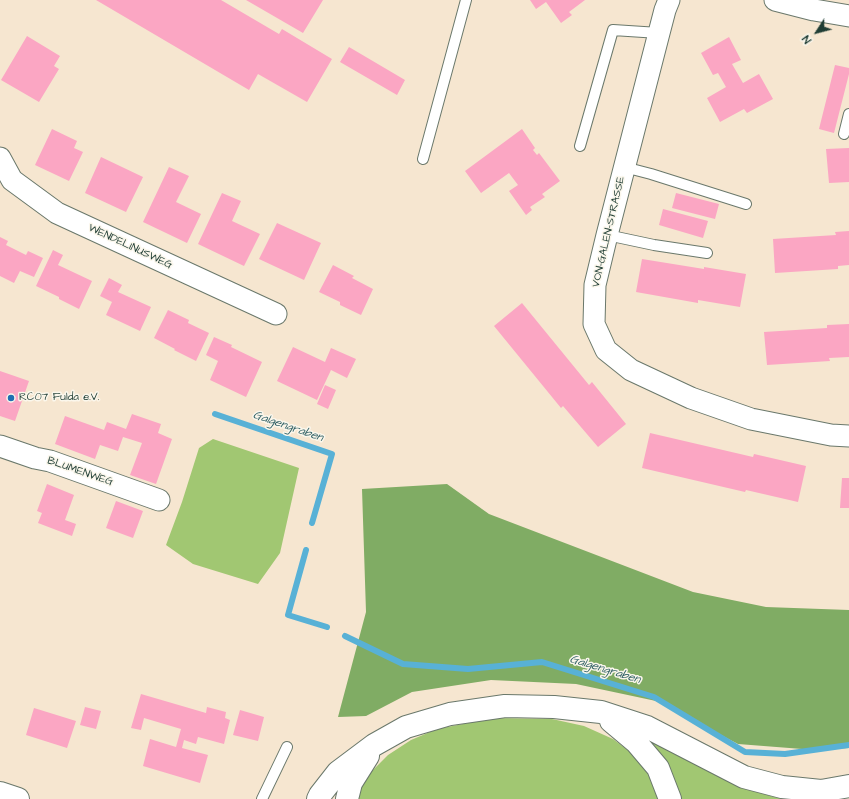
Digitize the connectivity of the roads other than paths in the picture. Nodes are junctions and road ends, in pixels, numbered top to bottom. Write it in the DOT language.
graph roads {
  1 [pos="466,0"];
  2 [pos="669,0"];
  3 [pos="775,0"];
  4 [pos="849,16"];
  5 [pos="659,33"];
  6 [pos="849,114"];
  7 [pos="844,134"];
  8 [pos="580,146"];
  9 [pos="0,158"];
  10 [pos="423,159"];
  11 [pos="624,167"];
  12 [pos="746,204"];
  13 [pos="606,235"];
  14 [pos="708,253"];
  15 [pos="276,314"];
  16 [pos="849,436"];
  17 [pos="0,446"];
  18 [pos="159,500"];
  19 [pos="601,712"];
  20 [pos="374,745"];
  21 [pos="287,747"];
  22 [pos="849,786"];
  23 [pos="262,799"];
  24 [pos="318,799"];
  25 [pos="347,799"];
  26 [pos="670,799"];
  1 -- 10 [label="lane"];
  2 -- 5 [label="street, VON-GALEN-STRASSE"];
  3 -- 4 [label="street"];
  5 -- 8 [label="lane"];
  5 -- 11 [label="street, VON-GALEN-STRASSE"];
  6 -- 7 [label="lane"];
  9 -- 15 [label="street, WENDELINUSWEG"];
  11 -- 12 [label="lane"];
  11 -- 13 [label="street, VON-GALEN-STRASSE"];
  13 -- 14 [label="lane"];
  13 -- 16 [label="street, VON-GALEN-STRASSE"];
  17 -- 18 [label="street, BLUMENWEG"];
  19 -- 20 [label="highway"];
  19 -- 22 [label="highway"];
  19 -- 26 [label="highway"];
  20 -- 24 [label="highway"];
  20 -- 25 [label="highway"];
  21 -- 23 [label="lane"];
}
